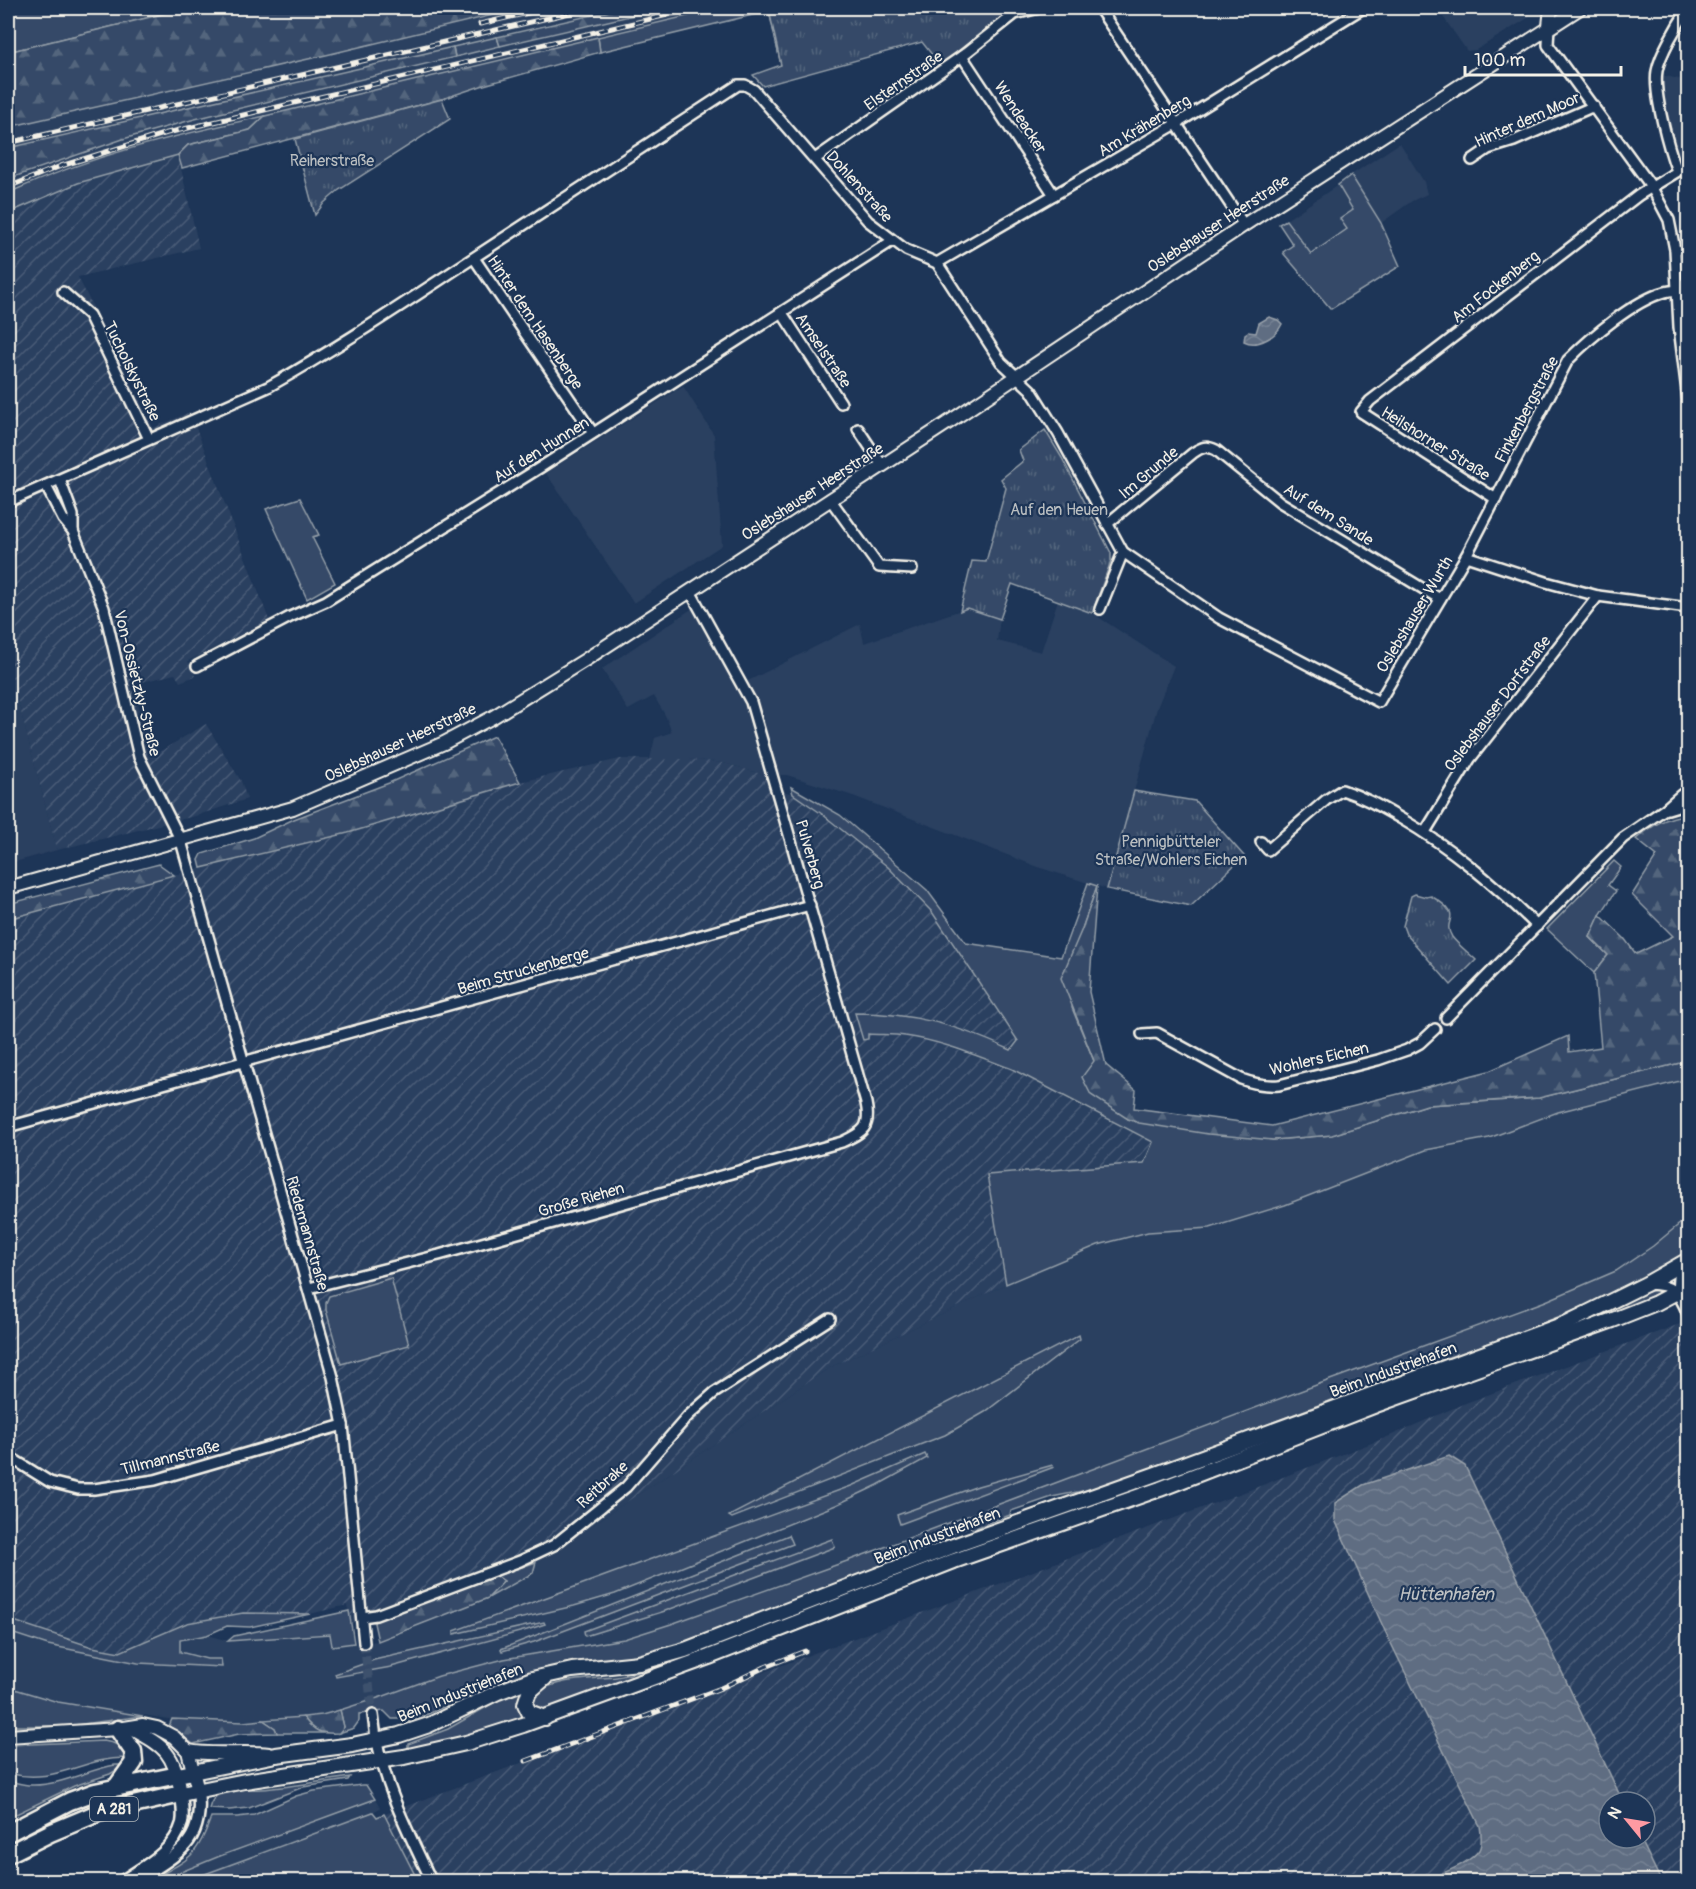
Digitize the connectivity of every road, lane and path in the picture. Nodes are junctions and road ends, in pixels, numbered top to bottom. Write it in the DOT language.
graph roads {
  1 [pos="1038,8"];
  2 [pos="1099,8"];
  3 [pos="1363,8"];
  4 [pos="1551,8"];
  5 [pos="1580,8"];
  6 [pos="1689,9"];
  7 [pos="1550,26"];
  8 [pos="962,56"];
  9 [pos="1594,106"];
  10 [pos="1176,124"];
  11 [pos="815,159"];
  12 [pos="1472,160"];
  13 [pos="1689,165"];
  14 [pos="1677,171"];
  15 [pos="1651,186"];
  16 [pos="1054,195"];
  17 [pos="1244,225"];
  18 [pos="892,241"];
  19 [pos="1689,249"];
  20 [pos="1676,250"];
  21 [pos="474,258"];
  22 [pos="937,263"];
  23 [pos="1689,278"];
  24 [pos="1677,290"];
  25 [pos="1689,290"];
  26 [pos="63,291"];
  27 [pos="782,314"];
  28 [pos="1016,376"];
  29 [pos="1689,400"];
  30 [pos="841,403"];
  31 [pos="1361,412"];
  32 [pos="858,429"];
  33 [pos="593,433"];
  34 [pos="149,439"];
  35 [pos="1209,446"];
  36 [pos="882,465"];
  37 [pos="60,480"];
  38 [pos="46,486"];
  39 [pos="830,499"];
  40 [pos="1496,499"];
  41 [pos="8,502"];
  42 [pos="1107,524"];
  43 [pos="73,531"];
  44 [pos="1123,552"];
  45 [pos="1466,555"];
  46 [pos="912,569"];
  47 [pos="690,591"];
  48 [pos="1598,596"];
  49 [pos="1440,599"];
  50 [pos="1689,608"];
  51 [pos="1100,609"];
  52 [pos="196,666"];
  53 [pos="1689,790"];
  54 [pos="1689,803"];
  55 [pos="1665,809"];
  56 [pos="1425,832"];
  57 [pos="181,840"];
  58 [pos="1261,842"];
  59 [pos="8,888"];
  60 [pos="810,905"];
  61 [pos="1537,926"];
  62 [pos="1446,1018"];
  63 [pos="1435,1029"];
  64 [pos="1142,1034"];
  65 [pos="243,1063"];
  66 [pos="8,1127"];
  67 [pos="859,1134"];
  68 [pos="1688,1260"];
  69 [pos="1646,1284"];
  70 [pos="309,1288"];
  71 [pos="1683,1289"];
  72 [pos="1689,1314"];
  73 [pos="830,1319"];
  74 [pos="343,1425"];
  75 [pos="8,1456"];
  76 [pos="362,1617"];
  77 [pos="364,1642"];
  78 [pos="549,1675"];
  79 [pos="373,1715"];
  80 [pos="545,1718"];
  81 [pos="124,1729"];
  82 [pos="8,1736"];
  83 [pos="376,1740"];
  84 [pos="188,1751"];
  85 [pos="276,1755"];
  86 [pos="381,1761"];
  87 [pos="186,1773"];
  88 [pos="117,1786"];
  89 [pos="198,1791"];
  90 [pos="181,1794"];
  91 [pos="8,1833"];
  92 [pos="8,1854"];
  93 [pos="121,1881"];
  94 [pos="135,1881"];
  95 [pos="432,1881"];
  1 -- 8 [label="street, Elsternstraße"];
  2 -- 10 [label="street"];
  3 -- 10 [label="street, Am Krähenberg"];
  4 -- 7 [label="main road"];
  5 -- 7 [label="main road, Oslebshauser Heerstraße"];
  6 -- 14 [label="street"];
  7 -- 9 [label="street"];
  7 -- 17 [label="main road, Oslebshauser Heerstraße"];
  8 -- 11 [label="street, Elsternstraße"];
  8 -- 16 [label="street, Wendeacker"];
  9 -- 12 [label="street, Hinter dem Moor"];
  9 -- 15 [label="street"];
  10 -- 16 [label="street, Am Krähenberg"];
  10 -- 17 [label="street"];
  11 -- 18 [label="street, Dohlenstraße"];
  11 -- 21 [label="street, Dohlenstraße"];
  13 -- 14 [label="street, Am Fockenberg"];
  14 -- 15 [label="street, Am Fockenberg"];
  15 -- 20 [label="street"];
  15 -- 31 [label="street, Am Fockenberg"];
  16 -- 22 [label="street, Am Krähenberg"];
  17 -- 28 [label="main road, Oslebshauser Heerstraße"];
  18 -- 22 [label="street, Dohlenstraße"];
  18 -- 27 [label="street, Auf den Hunnen"];
  19 -- 20 [label="street"];
  20 -- 24 [label="street"];
  21 -- 33 [label="street, Hinter dem Hasenberge"];
  21 -- 34 [label="street"];
  22 -- 28 [label="street"];
  23 -- 24 [label="street"];
  24 -- 25 [label="street, Finkenbergstraße"];
  24 -- 29 [label="street"];
  24 -- 40 [label="street, Finkenbergstraße"];
  26 -- 34 [label="street, Tucholskystraße"];
  27 -- 30 [label="street, Amselstraße"];
  27 -- 33 [label="street, Auf den Hunnen"];
  28 -- 36 [label="main road, Oslebshauser Heerstraße"];
  28 -- 42 [label="street"];
  31 -- 40 [label="street, Heilshorner Straße"];
  32 -- 36 [label="street"];
  33 -- 52 [label="street, Auf den Hunnen"];
  34 -- 37 [label="street"];
  35 -- 42 [label="street, Im Grunde"];
  35 -- 49 [label="street, Auf dem Sande"];
  36 -- 39 [label="main road, Oslebshauser Heerstraße"];
  37 -- 38 [label="street"];
  37 -- 43 [label="street, Von-Ossietzky-Straße"];
  38 -- 41 [label="street"];
  38 -- 43 [label="street, Von-Ossietzky-Straße"];
  39 -- 46 [label="street"];
  39 -- 47 [label="main road, Oslebshauser Heerstraße"];
  40 -- 45 [label="street, Finkenbergstraße"];
  42 -- 44 [label="street"];
  43 -- 57 [label="street, Von-Ossietzky-Straße"];
  44 -- 49 [label="street, Oslebshauser Wurth"];
  44 -- 51 [label="street"];
  45 -- 48 [label="street, Oslebshauser Wurth"];
  45 -- 49 [label="street, Oslebshauser Wurth"];
  47 -- 57 [label="main road, Oslebshauser Heerstraße"];
  47 -- 60 [label="street, Pulverberg"];
  48 -- 50 [label="street, Oslebshauser Wurth"];
  48 -- 56 [label="street, Oslebshauser Dorfstraße"];
  53 -- 55 [label="street"];
  54 -- 55 [label="street"];
  55 -- 61 [label="street"];
  56 -- 58 [label="street"];
  56 -- 61 [label="street"];
  57 -- 59 [label="main road, Oslebshauser Heerstraße"];
  57 -- 65 [label="street, Riedemannstraße"];
  60 -- 65 [label="street, Beim Struckenberge"];
  60 -- 67 [label="street, Pulverberg"];
  61 -- 62 [label="street"];
  63 -- 64 [label="street, Wohlers Eichen"];
  65 -- 66 [label="street"];
  65 -- 70 [label="street, Riedemannstraße"];
  67 -- 70 [label="street, Große Riehen"];
  68 -- 69 [label="main road, Beim Industriehafen"];
  68 -- 71 [label="street"];
  69 -- 71 [label="street"];
  69 -- 78 [label="main road, Beim Industriehafen"];
  70 -- 74 [label="street, Riedemannstraße"];
  71 -- 72 [label="street"];
  71 -- 80 [label="main road, Beim Industriehafen"];
  73 -- 76 [label="street, Reitbrake"];
  74 -- 75 [label="street, Tillmannstraße"];
  74 -- 76 [label="street, Riedemannstraße"];
  76 -- 77 [label="street, Riedemannstraße"];
  78 -- 80 [label="main road"];
  78 -- 83 [label="main road, Beim Industriehafen"];
  79 -- 83 [label="street"];
  80 -- 86 [label="main road, Beim Industriehafen"];
  81 -- 82 [label="main road"];
  81 -- 84 [label="main road"];
  81 -- 87 [label="main road"];
  81 -- 88 [label="highway"];
  83 -- 85 [label="main road, Beim Industriehafen"];
  83 -- 86 [label="street"];
  84 -- 85 [label="main road"];
  84 -- 87 [label="main road"];
  85 -- 87 [label="main road, Beim Industriehafen"];
  86 -- 89 [label="main road, Beim Industriehafen"];
  86 -- 95 [label="street"];
  87 -- 88 [label="highway, A 281"];
  87 -- 89 [label="main road"];
  87 -- 90 [label="main road"];
  88 -- 91 [label="highway, A 281"];
  89 -- 90 [label="main road, Beim Industriehafen"];
  89 -- 94 [label="street"];
  90 -- 92 [label="highway, A 281"];
  90 -- 93 [label="street"];
}
